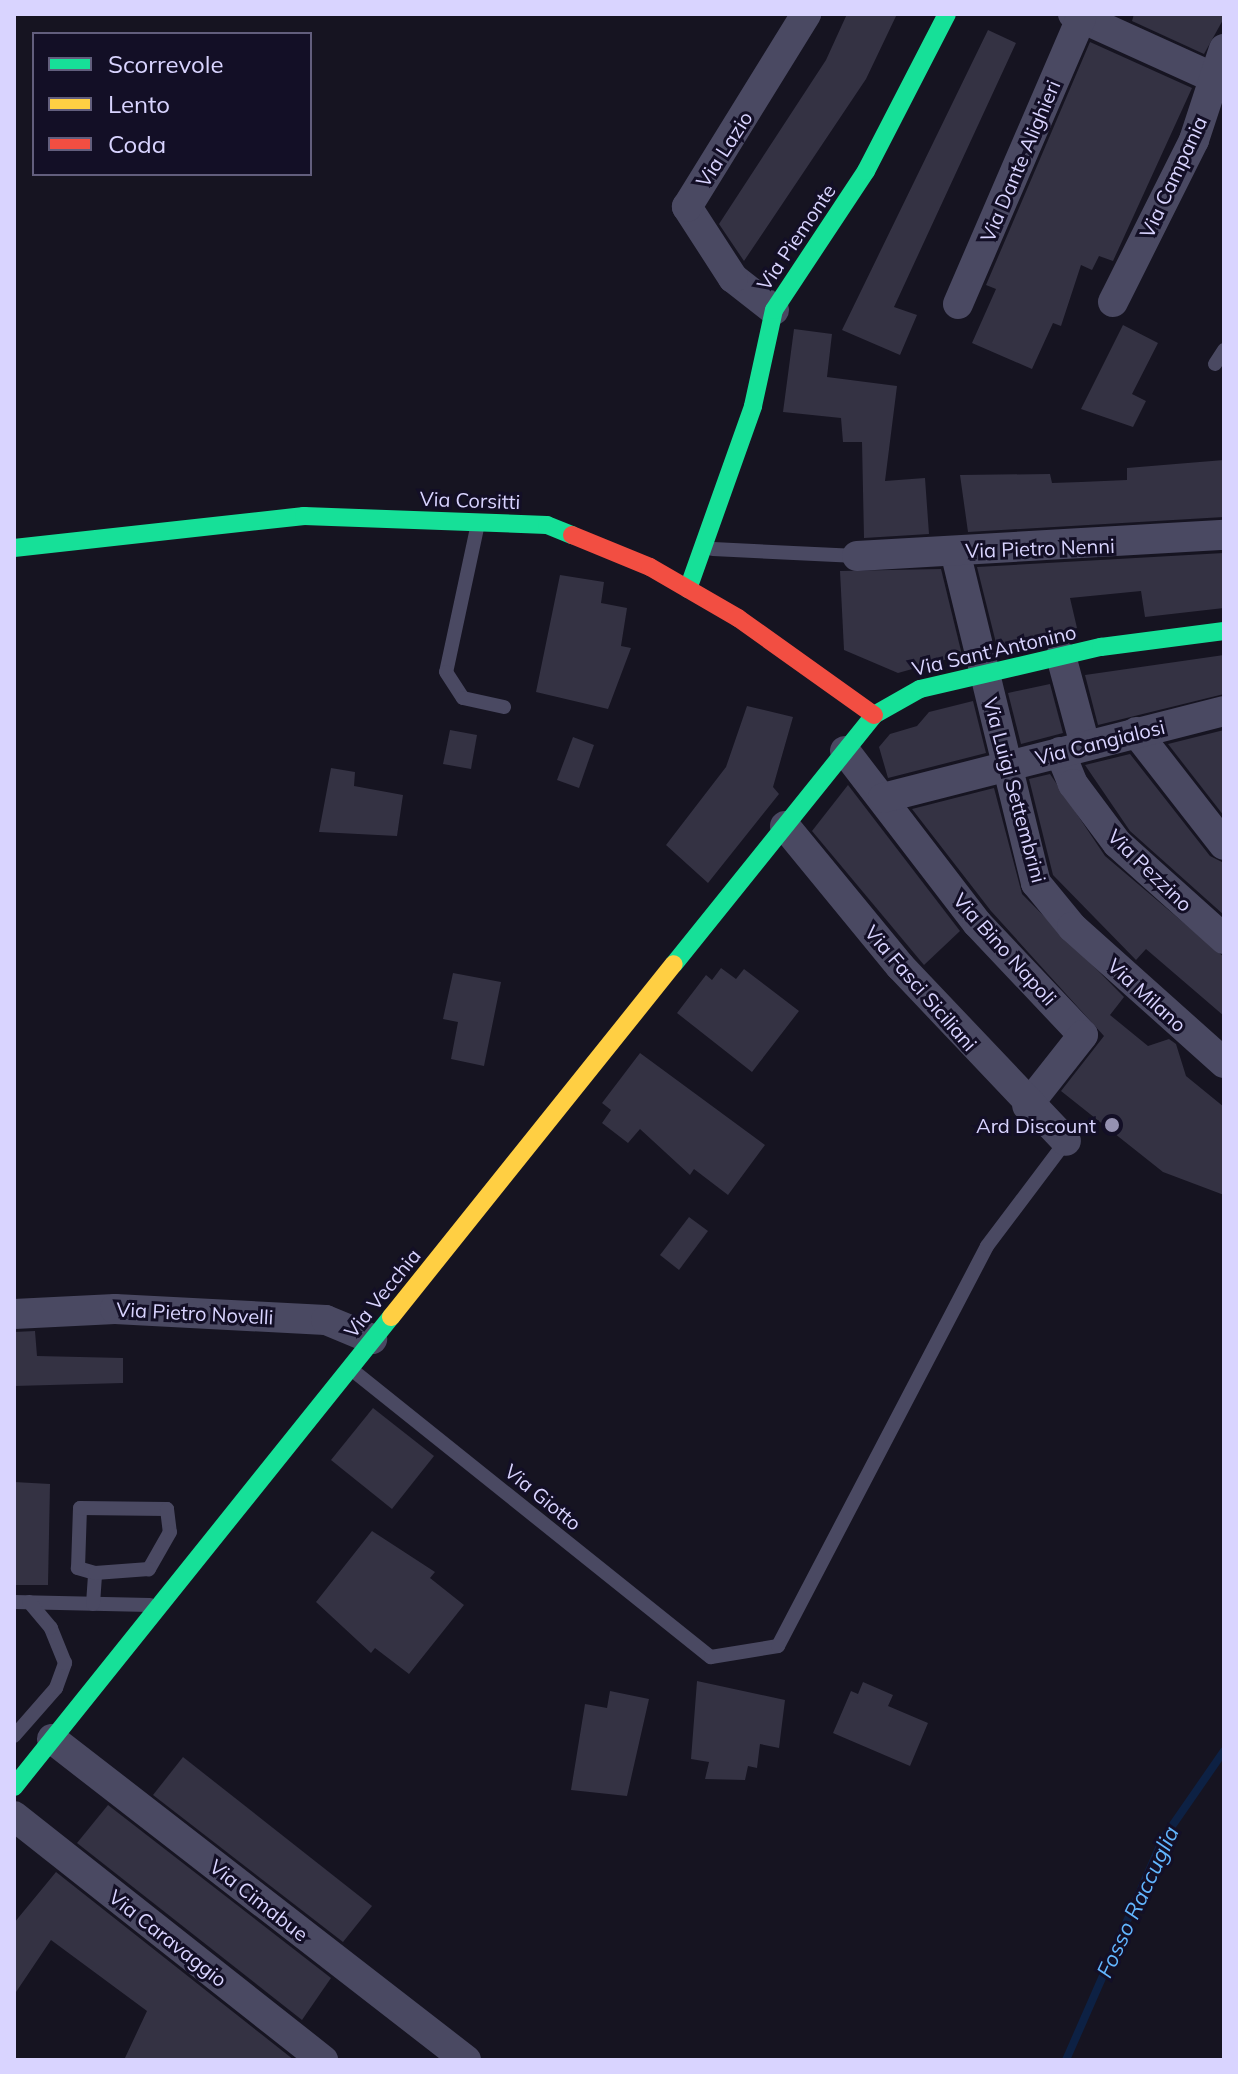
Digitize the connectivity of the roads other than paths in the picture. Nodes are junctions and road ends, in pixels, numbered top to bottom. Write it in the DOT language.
graph roads {
  1 [pos="806,14"];
  2 [pos="947,14"];
  3 [pos="1077,16"];
  4 [pos="1224,49"];
  5 [pos="1214,78"];
  6 [pos="1113,302"];
  7 [pos="958,304"];
  8 [pos="774,310"];
  9 [pos="1224,350"];
  10 [pos="1215,364"];
  11 [pos="478,522"];
  12 [pos="1224,535"];
  13 [pos="14,548"];
  14 [pos="708,549"];
  15 [pos="955,551"];
  16 [pos="857,556"];
  17 [pos="688,589"];
  18 [pos="1224,631"];
  19 [pos="1061,656"];
  20 [pos="984,675"];
  21 [pos="504,707"];
  22 [pos="1224,711"];
  23 [pos="874,715"];
  24 [pos="1136,732"];
  25 [pos="1072,749"];
  26 [pos="845,751"];
  27 [pos="1006,766"];
  28 [pos="883,798"];
  29 [pos="1212,814"];
  30 [pos="785,826"];
  31 [pos="1224,845"];
  32 [pos="1072,927"];
  33 [pos="1224,939"];
  34 [pos="1224,1063"];
  35 [pos="1027,1106"];
  36 [pos="1066,1141"];
  37 [pos="14,1314"];
  38 [pos="372,1339"];
  39 [pos="350,1368"];
  40 [pos="95,1573"];
  41 [pos="21,1602"];
  42 [pos="93,1604"];
  43 [pos="159,1605"];
  44 [pos="14,1736"];
  45 [pos="52,1739"];
  46 [pos="14,1787"];
  47 [pos="14,1816"];
  48 [pos="323,2060"];
  49 [pos="466,2060"];
  1 -- 8 [label="street, Via Lazio"];
  2 -- 8 [label="street, Via Piemonte"];
  3 -- 5 [label="street, Via Dante Alighieri"];
  3 -- 7 [label="street, Via Dante Alighieri"];
  4 -- 5 [label="street, Via Campania"];
  5 -- 6 [label="street, Via Campania"];
  8 -- 14 [label="street, Via Piemonte"];
  9 -- 10 [label="lane"];
  11 -- 13 [label="street, Via Corsitti"];
  11 -- 17 [label="street, Via Corsitti"];
  11 -- 21 [label="lane"];
  12 -- 15 [label="street, Via Pietro Nenni"];
  14 -- 16 [label="lane"];
  14 -- 17 [label="street, Via Piemonte"];
  15 -- 16 [label="street, Via Pietro Nenni"];
  15 -- 20 [label="street, Via Luigi Settembrini"];
  17 -- 23 [label="street, Via Corsitti"];
  18 -- 19 [label="street, Via Sant'Antonino"];
  19 -- 20 [label="street, Via Sant'Antonino"];
  19 -- 25 [label="street, Via Pezzino"];
  20 -- 23 [label="street, Via Sant'Antonino"];
  20 -- 27 [label="street, Via Luigi Settembrini"];
  22 -- 24 [label="street, Via Cangialosi"];
  23 -- 26 [label="street, Via Sant'Antonino"];
  24 -- 25 [label="street, Via Cangialosi"];
  24 -- 29 [label="street"];
  25 -- 27 [label="street, Via Cangialosi"];
  25 -- 33 [label="street, Via Pezzino"];
  26 -- 28 [label="street, Via Bino Napoli"];
  26 -- 30 [label="street, Via Sant'Antonino"];
  27 -- 28 [label="street, Via Cangialosi"];
  27 -- 32 [label="street, Via Luigi Settembrini"];
  28 -- 35 [label="street, Via Bino Napoli"];
  29 -- 31 [label="street"];
  30 -- 35 [label="street, Via Fasci Siciliani"];
  30 -- 38 [label="street, Via Vecchia"];
  32 -- 34 [label="street, Via Milano"];
  35 -- 36 [label="street, Via Fasci Siciliani"];
  36 -- 39 [label="lane, Via Giotto"];
  37 -- 38 [label="street, Via Pietro Novelli"];
  38 -- 39 [label="street, Via Vecchia"];
  39 -- 43 [label="street, Via Vecchia"];
  40 -- 40 [label="lane"];
  40 -- 42 [label="lane"];
  41 -- 42 [label="lane"];
  41 -- 44 [label="lane"];
  42 -- 43 [label="lane"];
  43 -- 45 [label="street, Via Vecchia"];
  45 -- 46 [label="street, Via Vecchia"];
  45 -- 49 [label="street, Via Cimabue"];
  47 -- 48 [label="street, Via Caravaggio"];
}
